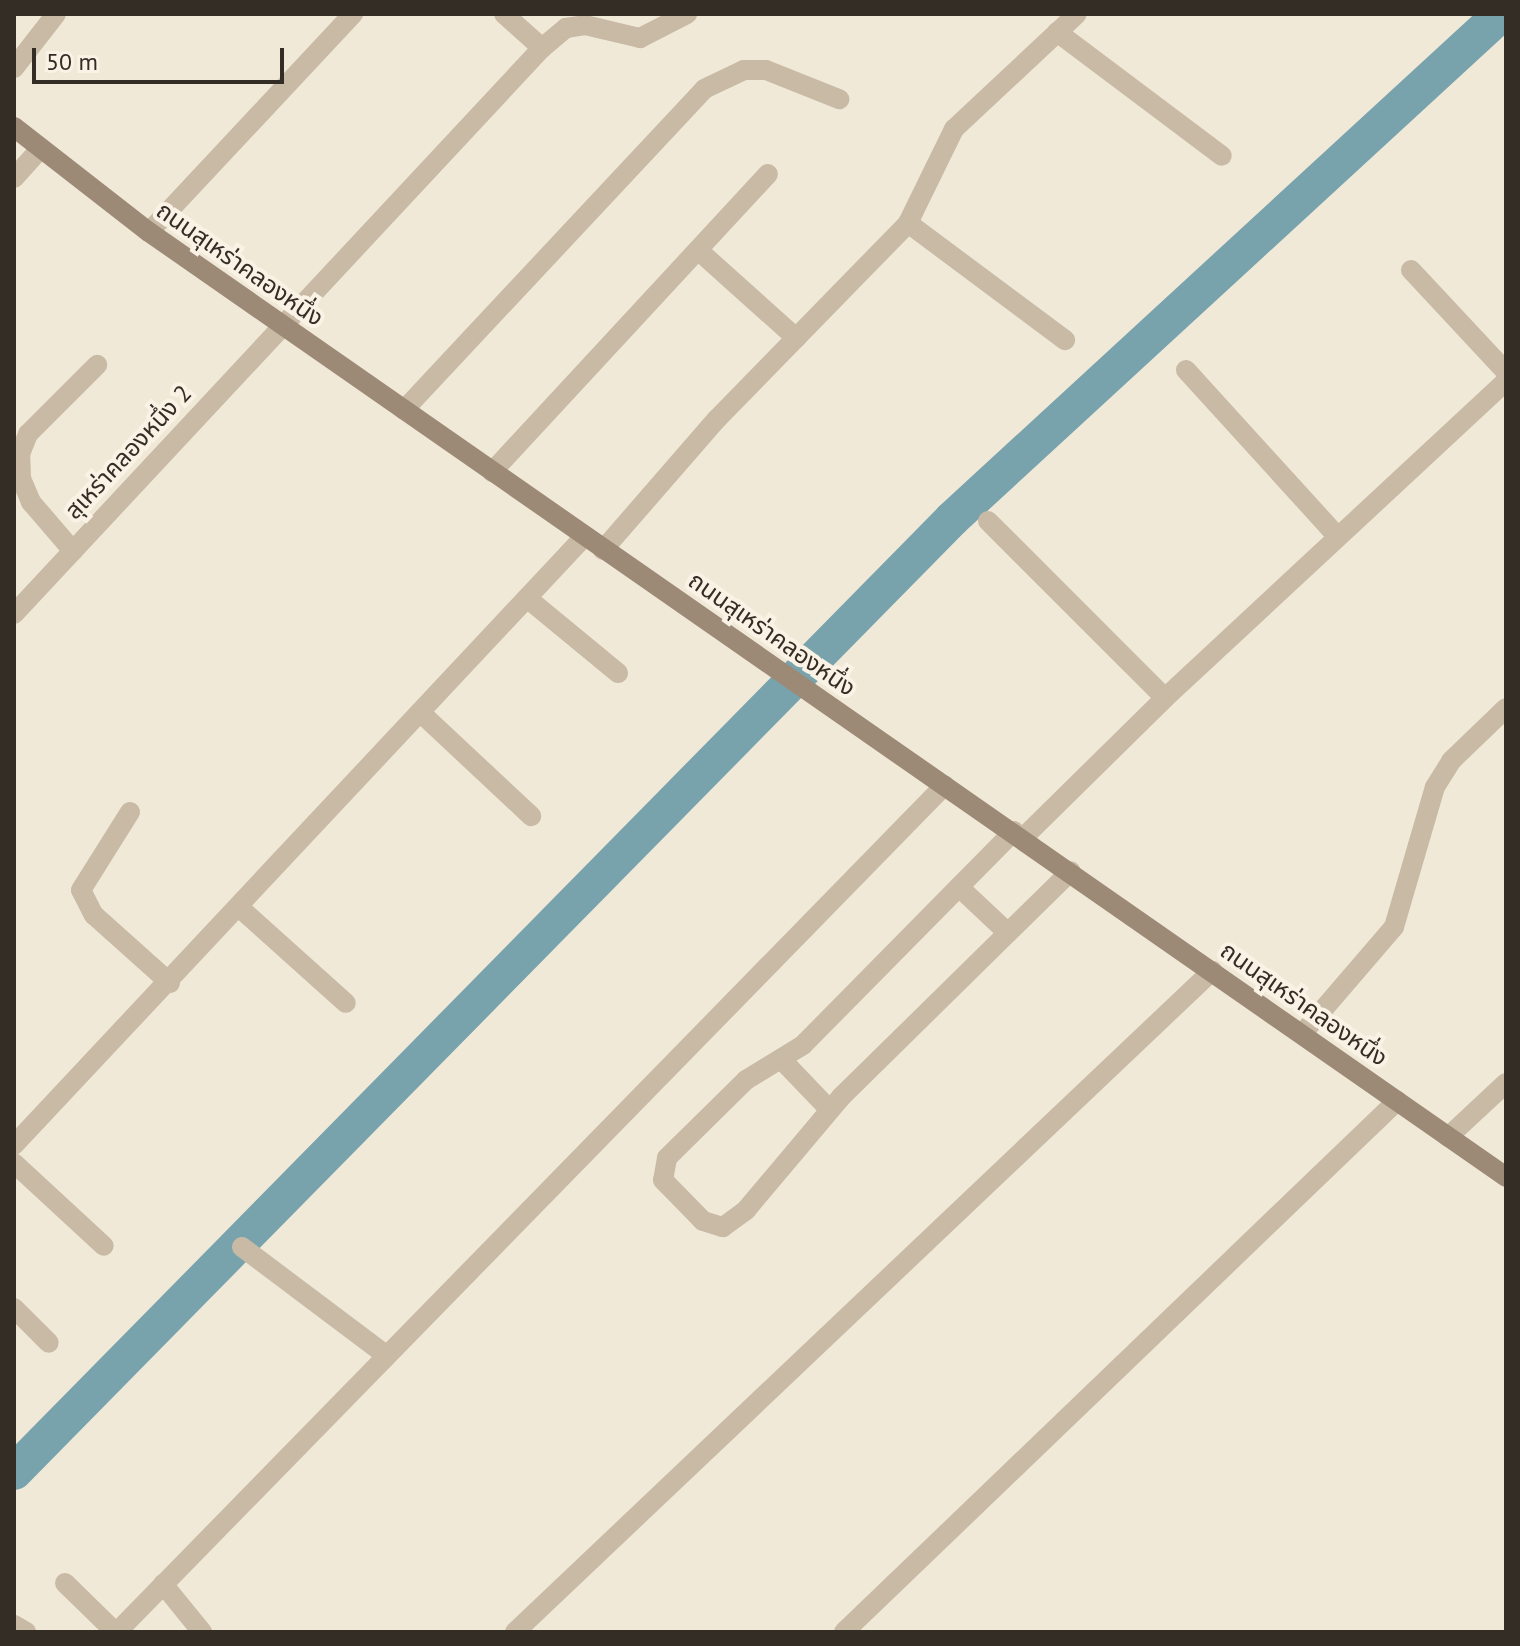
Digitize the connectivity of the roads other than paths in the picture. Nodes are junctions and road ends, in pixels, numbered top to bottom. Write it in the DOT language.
graph roads {
  1 [pos="56,14"];
  2 [pos="353,14"];
  3 [pos="504,14"];
  4 [pos="687,14"];
  5 [pos="1077,14"];
  6 [pos="1057,32"];
  7 [pos="542,48"];
  8 [pos="14,68"];
  9 [pos="839,99"];
  10 [pos="14,127"];
  11 [pos="41,148"];
  12 [pos="1222,156"];
  13 [pos="768,174"];
  14 [pos="14,178"];
  15 [pos="908,223"];
  16 [pos="149,232"];
  17 [pos="698,250"];
  18 [pos="1411,270"];
  19 [pos="281,325"];
  20 [pos="796,338"];
  21 [pos="1065,340"];
  22 [pos="97,365"];
  23 [pos="1186,370"];
  24 [pos="1506,372"];
  25 [pos="1506,381"];
  26 [pos="404,410"];
  27 [pos="492,472"];
  28 [pos="988,521"];
  29 [pos="1337,536"];
  30 [pos="584,537"];
  31 [pos="603,550"];
  32 [pos="73,551"];
  33 [pos="527,598"];
  34 [pos="14,614"];
  35 [pos="618,673"];
  36 [pos="1165,698"];
  37 [pos="1506,708"];
  38 [pos="421,713"];
  39 [pos="945,785"];
  40 [pos="130,812"];
  41 [pos="531,816"];
  42 [pos="1019,834"];
  43 [pos="1071,871"];
  44 [pos="959,887"];
  45 [pos="240,908"];
  46 [pos="1008,933"];
  47 [pos="1212,971"];
  48 [pos="170,983"];
  49 [pos="346,1003"];
  50 [pos="1302,1034"];
  51 [pos="782,1060"];
  52 [pos="1506,1083"];
  53 [pos="1397,1101"];
  54 [pos="830,1110"];
  55 [pos="1448,1137"];
  56 [pos="14,1145"];
  57 [pos="14,1163"];
  58 [pos="1506,1177"];
  59 [pos="104,1246"];
  60 [pos="242,1247"];
  61 [pos="14,1308"];
  62 [pos="49,1343"];
  63 [pos="387,1356"];
  64 [pos="65,1583"];
  65 [pos="163,1584"];
  66 [pos="14,1625"];
  67 [pos="26,1632"];
  68 [pos="116,1632"];
  69 [pos="202,1632"];
  70 [pos="515,1632"];
  71 [pos="844,1632"];
  1 -- 8 [label="street"];
  2 -- 16 [label="street"];
  3 -- 7 [label="street"];
  4 -- 7 [label="street, สุเหร่าคลองหนึ่ง 2"];
  5 -- 6 [label="street"];
  6 -- 12 [label="street"];
  6 -- 15 [label="street"];
  7 -- 19 [label="street, สุเหร่าคลองหนึ่ง 2"];
  9 -- 26 [label="street"];
  10 -- 11 [label="main road, ถนนสุเหร่าคลองหนึ่ง"];
  11 -- 14 [label="street"];
  11 -- 16 [label="main road, ถนนสุเหร่าคลองหนึ่ง"];
  13 -- 17 [label="street"];
  15 -- 20 [label="street"];
  15 -- 21 [label="street"];
  16 -- 19 [label="main road, ถนนสุเหร่าคลองหนึ่ง"];
  17 -- 20 [label="street"];
  17 -- 27 [label="street"];
  18 -- 24 [label="street"];
  19 -- 26 [label="main road, ถนนสุเหร่าคลองหนึ่ง"];
  19 -- 32 [label="street, สุเหร่าคลองหนึ่ง 2"];
  20 -- 31 [label="street"];
  22 -- 32 [label="street"];
  23 -- 29 [label="street"];
  25 -- 29 [label="street"];
  26 -- 27 [label="main road, ถนนสุเหร่าคลองหนึ่ง"];
  27 -- 30 [label="main road, ถนนสุเหร่าคลองหนึ่ง"];
  28 -- 36 [label="street"];
  29 -- 36 [label="street"];
  30 -- 31 [label="main road, ถนนสุเหร่าคลองหนึ่ง"];
  30 -- 33 [label="street"];
  31 -- 39 [label="main road, ถนนสุเหร่าคลองหนึ่ง"];
  32 -- 34 [label="street, สุเหร่าคลองหนึ่ง 2"];
  33 -- 35 [label="street"];
  33 -- 38 [label="street"];
  36 -- 42 [label="street"];
  37 -- 50 [label="street"];
  38 -- 41 [label="street"];
  38 -- 45 [label="street"];
  39 -- 42 [label="main road, ถนนสุเหร่าคลองหนึ่ง"];
  39 -- 63 [label="street"];
  40 -- 48 [label="street"];
  42 -- 43 [label="main road, ถนนสุเหร่าคลองหนึ่ง"];
  42 -- 44 [label="street"];
  43 -- 46 [label="street"];
  43 -- 47 [label="main road, ถนนสุเหร่าคลองหนึ่ง"];
  44 -- 46 [label="street"];
  44 -- 51 [label="street"];
  45 -- 48 [label="street"];
  45 -- 49 [label="street"];
  46 -- 54 [label="street"];
  47 -- 50 [label="main road, ถนนสุเหร่าคลองหนึ่ง"];
  47 -- 70 [label="street"];
  48 -- 56 [label="street"];
  50 -- 53 [label="main road, ถนนสุเหร่าคลองหนึ่ง"];
  51 -- 54 [label="street"];
  51 -- 54 [label="street"];
  52 -- 55 [label="street"];
  53 -- 55 [label="main road, ถนนสุเหร่าคลองหนึ่ง"];
  53 -- 71 [label="street"];
  55 -- 58 [label="main road, ถนนสุเหร่าคลองหนึ่ง"];
  57 -- 59 [label="street"];
  60 -- 63 [label="street"];
  61 -- 62 [label="street"];
  63 -- 65 [label="street"];
  64 -- 68 [label="street"];
  65 -- 68 [label="street"];
  65 -- 69 [label="street"];
  66 -- 67 [label="street"];
}
